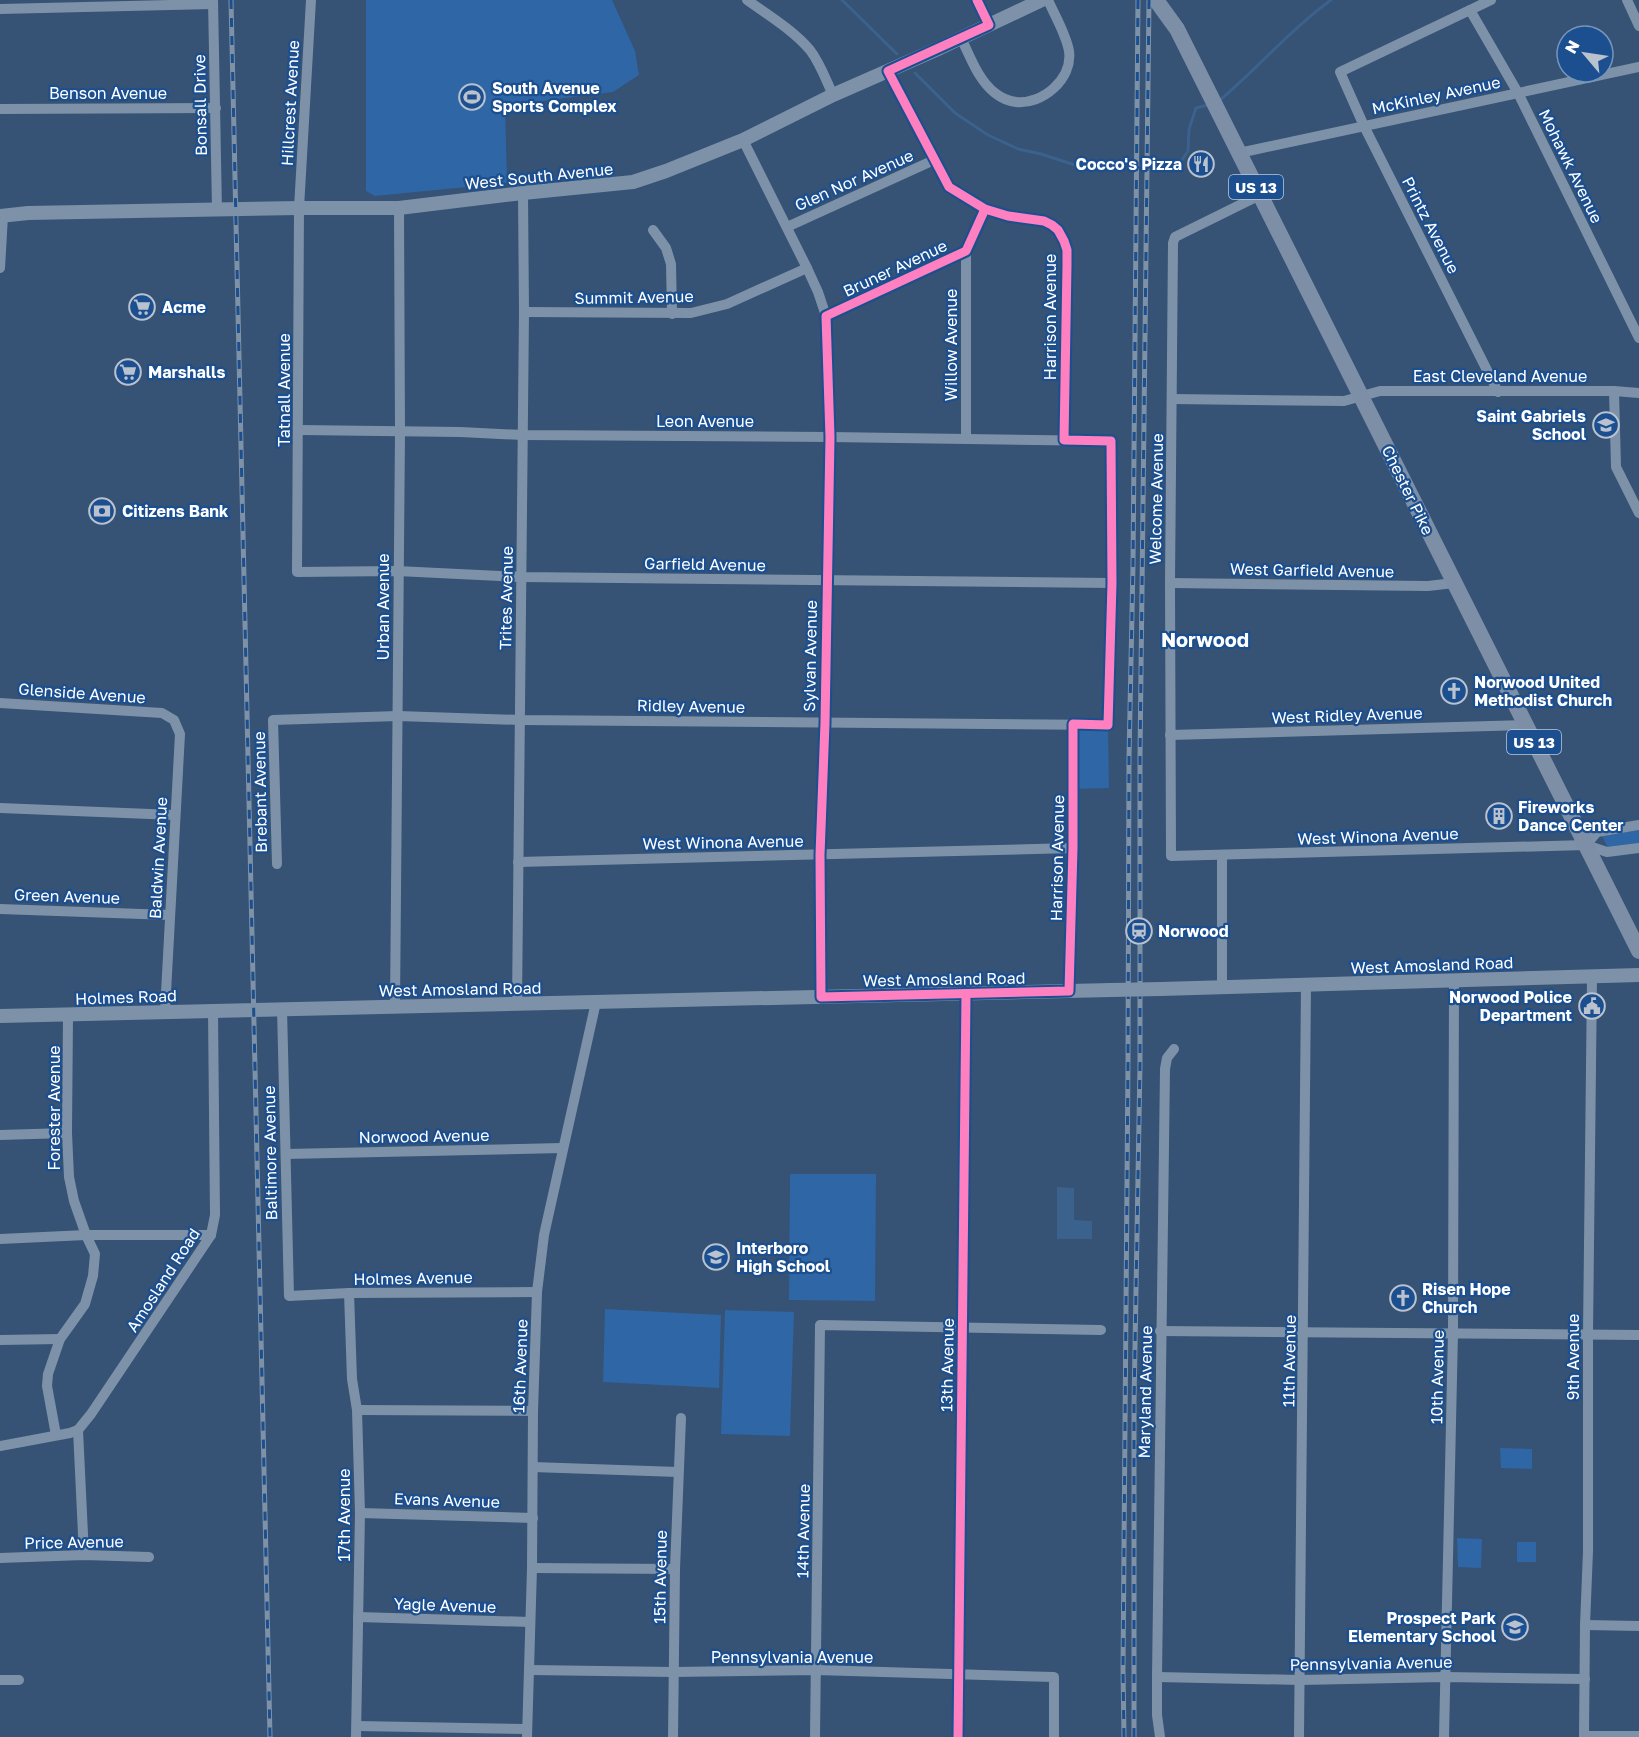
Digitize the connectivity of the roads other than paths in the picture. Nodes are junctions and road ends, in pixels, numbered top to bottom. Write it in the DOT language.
graph roads {
  1 [pos="311,0"];
  2 [pos="747,0"];
  3 [pos="977,0"];
  4 [pos="1042,0"];
  5 [pos="1048,0"];
  6 [pos="1156,0"];
  7 [pos="1169,0"];
  8 [pos="1491,0"];
  9 [pos="1627,0"];
  10 [pos="213,2"];
  11 [pos="0,9"];
  12 [pos="1470,10"];
  13 [pos="989,25"];
  14 [pos="1639,26"];
  15 [pos="1177,29"];
  16 [pos="961,38"];
  17 [pos="1639,67"];
  18 [pos="888,71"];
  19 [pos="1518,93"];
  20 [pos="833,95"];
  21 [pos="216,108"];
  22 [pos="0,109"];
  23 [pos="1364,126"];
  24 [pos="743,140"];
  25 [pos="1239,153"];
  26 [pos="934,160"];
  27 [pos="523,193"];
  28 [pos="1260,195"];
  29 [pos="299,208"];
  30 [pos="399,208"];
  31 [pos="985,209"];
  32 [pos="218,210"];
  33 [pos="1,216"];
  34 [pos="787,227"];
  35 [pos="653,230"];
  36 [pos="966,251"];
  37 [pos="0,268"];
  38 [pos="807,268"];
  39 [pos="524,312"];
  40 [pos="672,314"];
  41 [pos="826,316"];
  42 [pos="1639,338"];
  43 [pos="1614,391"];
  44 [pos="1498,392"];
  45 [pos="1639,393"];
  46 [pos="1361,396"];
  47 [pos="1172,399"];
  48 [pos="299,430"];
  49 [pos="400,432"];
  50 [pos="522,435"];
  51 [pos="830,437"];
  52 [pos="966,439"];
  53 [pos="1064,440"];
  54 [pos="1639,513"];
  55 [pos="397,571"];
  56 [pos="297,572"];
  57 [pos="521,577"];
  58 [pos="826,580"];
  59 [pos="1112,583"];
  60 [pos="1170,583"];
  61 [pos="1454,583"];
  62 [pos="0,704"];
  63 [pos="162,713"];
  64 [pos="398,716"];
  65 [pos="273,720"];
  66 [pos="520,720"];
  67 [pos="825,723"];
  68 [pos="1073,724"];
  69 [pos="1526,725"];
  70 [pos="1170,735"];
  71 [pos="0,808"];
  72 [pos="175,815"];
  73 [pos="1639,825"];
  74 [pos="1586,846"];
  75 [pos="1073,848"];
  76 [pos="1639,848"];
  77 [pos="820,855"];
  78 [pos="1222,855"];
  79 [pos="1171,856"];
  80 [pos="518,862"];
  81 [pos="277,864"];
  82 [pos="0,909"];
  83 [pos="170,915"];
  84 [pos="1639,951"];
  85 [pos="1639,975"];
  86 [pos="1592,977"];
  87 [pos="1454,981"];
  88 [pos="1306,985"];
  89 [pos="1222,987"];
  90 [pos="1069,991"];
  91 [pos="966,994"];
  92 [pos="821,997"];
  93 [pos="596,1002"];
  94 [pos="517,1004"];
  95 [pos="394,1007"];
  96 [pos="254,1010"];
  97 [pos="282,1010"];
  98 [pos="165,1011"];
  99 [pos="213,1012"];
  100 [pos="69,1015"];
  101 [pos="0,1016"];
  102 [pos="1174,1049"];
  103 [pos="67,1133"];
  104 [pos="0,1135"];
  105 [pos="562,1148"];
  106 [pos="285,1154"];
  107 [pos="86,1235"];
  108 [pos="212,1235"];
  109 [pos="0,1239"];
  110 [pos="537,1292"];
  111 [pos="349,1293"];
  112 [pos="289,1296"];
  113 [pos="963,1328"];
  114 [pos="1101,1330"];
  115 [pos="1160,1331"];
  116 [pos="1304,1331"];
  117 [pos="1453,1333"];
  118 [pos="1588,1334"];
  119 [pos="1639,1335"];
  120 [pos="60,1339"];
  121 [pos="0,1340"];
  122 [pos="357,1410"];
  123 [pos="533,1411"];
  124 [pos="681,1418"];
  125 [pos="78,1430"];
  126 [pos="56,1435"];
  127 [pos="0,1446"];
  128 [pos="533,1467"];
  129 [pos="678,1472"];
  130 [pos="360,1513"];
  131 [pos="533,1518"];
  132 [pos="84,1555"];
  133 [pos="149,1557"];
  134 [pos="0,1558"];
  135 [pos="532,1568"];
  136 [pos="675,1569"];
  137 [pos="358,1617"];
  138 [pos="530,1622"];
  139 [pos="1585,1624"];
  140 [pos="1639,1626"];
  141 [pos="530,1670"];
  142 [pos="816,1670"];
  143 [pos="673,1672"];
  144 [pos="959,1674"];
  145 [pos="1156,1677"];
  146 [pos="1445,1677"];
  147 [pos="1585,1679"];
  148 [pos="0,1680"];
  149 [pos="18,1680"];
  150 [pos="1300,1680"];
  151 [pos="356,1731"];
  152 [pos="527,1733"];
  153 [pos="1584,1736"];
  154 [pos="1639,1736"];
  155 [pos="673,1737"];
  156 [pos="815,1737"];
  157 [pos="958,1737"];
  158 [pos="1054,1737"];
  159 [pos="1160,1737"];
  160 [pos="1299,1737"];
  161 [pos="1444,1737"];
  1 -- 29 [label="street, Hillcrest Avenue"];
  2 -- 20 [label="street"];
  3 -- 13 [label="street"];
  4 -- 13 [label="street, West South Avenue"];
  5 -- 16 [label="street"];
  6 -- 15 [label="main road, Chester Pike / US 13"];
  7 -- 15 [label="main road, Chester Pike / US 13"];
  8 -- 12 [label="street"];
  9 -- 14 [label="street"];
  10 -- 11 [label="street"];
  10 -- 21 [label="street, Bonsall Drive"];
  12 -- 19 [label="street, Mohawk Avenue"];
  12 -- 23 [label="street, Printz Avenue"];
  13 -- 16 [label="street, West South Avenue"];
  15 -- 25 [label="main road, Chester Pike / US 13"];
  16 -- 18 [label="street, West South Avenue"];
  17 -- 19 [label="street, McKinley Avenue"];
  18 -- 20 [label="street, West South Avenue"];
  18 -- 26 [label="street, Harrison Avenue"];
  19 -- 23 [label="street, McKinley Avenue"];
  19 -- 42 [label="street, Mohawk Avenue"];
  20 -- 24 [label="street, West South Avenue"];
  21 -- 22 [label="street, Benson Avenue"];
  21 -- 32 [label="street, Bonsall Drive"];
  23 -- 25 [label="street, McKinley Avenue"];
  23 -- 44 [label="street, Printz Avenue"];
  24 -- 27 [label="street, West South Avenue"];
  24 -- 34 [label="street, Sylvan Avenue"];
  25 -- 28 [label="main road, Chester Pike / US 13"];
  26 -- 31 [label="street, Harrison Avenue"];
  26 -- 34 [label="street, Glen Nor Avenue"];
  27 -- 30 [label="street, West South Avenue"];
  27 -- 39 [label="street, Trites Avenue"];
  28 -- 46 [label="main road, Chester Pike / US 13"];
  28 -- 47 [label="street, Welcome Avenue"];
  29 -- 30 [label="street, West South Avenue"];
  29 -- 32 [label="street, West South Avenue"];
  29 -- 48 [label="street, Tatnall Avenue"];
  30 -- 49 [label="street, Urban Avenue"];
  31 -- 36 [label="street, Bruner Avenue"];
  31 -- 53 [label="street, Harrison Avenue"];
  32 -- 33 [label="street, West South Avenue"];
  33 -- 37 [label="street"];
  34 -- 38 [label="street, Sylvan Avenue"];
  35 -- 40 [label="street"];
  36 -- 41 [label="street, Bruner Avenue"];
  36 -- 52 [label="street, Willow Avenue"];
  38 -- 40 [label="street, Summit Avenue"];
  38 -- 41 [label="street, Sylvan Avenue"];
  39 -- 40 [label="street, Summit Avenue"];
  39 -- 50 [label="street, Trites Avenue"];
  41 -- 51 [label="street, Sylvan Avenue"];
  43 -- 44 [label="street, East Cleveland Avenue"];
  43 -- 45 [label="street, East Cleveland Avenue"];
  43 -- 54 [label="street"];
  44 -- 46 [label="street, East Cleveland Avenue"];
  46 -- 47 [label="street, East Cleveland Avenue"];
  46 -- 61 [label="main road, Chester Pike / US 13"];
  47 -- 60 [label="street, Welcome Avenue"];
  48 -- 49 [label="street, Leon Avenue"];
  48 -- 56 [label="street, Tatnall Avenue"];
  49 -- 50 [label="street, Leon Avenue"];
  49 -- 55 [label="street, Urban Avenue"];
  50 -- 51 [label="street, Leon Avenue"];
  50 -- 57 [label="street, Trites Avenue"];
  51 -- 52 [label="street, Leon Avenue"];
  51 -- 58 [label="street, Sylvan Avenue"];
  52 -- 53 [label="street, Leon Avenue"];
  53 -- 59 [label="street, Leon Avenue"];
  55 -- 56 [label="street, Garfield Avenue"];
  55 -- 57 [label="street, Garfield Avenue"];
  55 -- 64 [label="street, Urban Avenue"];
  57 -- 58 [label="street, Garfield Avenue"];
  57 -- 66 [label="street, Trites Avenue"];
  58 -- 59 [label="street, Garfield Avenue"];
  58 -- 67 [label="street, Sylvan Avenue"];
  59 -- 68 [label="street, Ridley Avenue"];
  60 -- 61 [label="street, West Garfield Avenue"];
  60 -- 70 [label="street, Welcome Avenue"];
  61 -- 69 [label="main road, Chester Pike / US 13"];
  62 -- 63 [label="street, Glenside Avenue"];
  63 -- 72 [label="street, Baldwin Avenue"];
  64 -- 65 [label="street, Ridley Avenue"];
  64 -- 66 [label="street, Ridley Avenue"];
  64 -- 95 [label="street, Urban Avenue"];
  65 -- 81 [label="street, Brebant Avenue"];
  66 -- 67 [label="street, Ridley Avenue"];
  66 -- 80 [label="street, Trites Avenue"];
  67 -- 68 [label="street, Ridley Avenue"];
  67 -- 77 [label="street, Sylvan Avenue"];
  68 -- 75 [label="street, Harrison Avenue"];
  69 -- 70 [label="street, West Ridley Avenue"];
  69 -- 74 [label="main road, Chester Pike / US 13"];
  70 -- 79 [label="street, Welcome Avenue"];
  71 -- 72 [label="street"];
  72 -- 83 [label="street, Baldwin Avenue"];
  73 -- 74 [label="street"];
  74 -- 76 [label="street, West Winona Avenue"];
  74 -- 78 [label="street, West Winona Avenue"];
  74 -- 84 [label="main road, Chester Pike / US 13"];
  75 -- 77 [label="street, West Winona Avenue"];
  75 -- 90 [label="street, Harrison Avenue"];
  77 -- 80 [label="street, West Winona Avenue"];
  77 -- 92 [label="street, Sylvan Avenue"];
  78 -- 79 [label="street, West Winona Avenue"];
  78 -- 89 [label="street"];
  80 -- 94 [label="street, Trites Avenue"];
  82 -- 83 [label="street, Green Avenue"];
  83 -- 98 [label="street, Baldwin Avenue"];
  85 -- 86 [label="street, West Amosland Road"];
  86 -- 87 [label="street, West Amosland Road"];
  86 -- 118 [label="street, 9th Avenue"];
  87 -- 88 [label="street, West Amosland Road"];
  87 -- 117 [label="street, 10th Avenue"];
  88 -- 89 [label="street, West Amosland Road"];
  88 -- 116 [label="street, 11th Avenue"];
  89 -- 90 [label="street, West Amosland Road, bridge"];
  90 -- 91 [label="street, West Amosland Road"];
  91 -- 92 [label="street, West Amosland Road"];
  91 -- 113 [label="street, 13th Avenue"];
  92 -- 93 [label="street, West Amosland Road"];
  93 -- 94 [label="street, West Amosland Road"];
  93 -- 105 [label="street, 16th Avenue"];
  94 -- 95 [label="street, West Amosland Road"];
  95 -- 97 [label="street, West Amosland Road"];
  96 -- 97 [label="street, West Amosland Road"];
  96 -- 99 [label="street, Holmes Road"];
  97 -- 106 [label="street, Baltimore Avenue"];
  98 -- 99 [label="street, Holmes Road"];
  98 -- 100 [label="street, Holmes Road"];
  99 -- 108 [label="street, Amosland Road"];
  100 -- 101 [label="street, Holmes Road"];
  100 -- 103 [label="street, Forester Avenue"];
  102 -- 115 [label="street, Maryland Avenue"];
  103 -- 104 [label="street"];
  103 -- 107 [label="street, Forester Avenue"];
  105 -- 106 [label="street, Norwood Avenue"];
  105 -- 110 [label="street, 16th Avenue"];
  106 -- 112 [label="street, Baltimore Avenue"];
  107 -- 108 [label="street"];
  107 -- 109 [label="street"];
  107 -- 120 [label="street, Forester Avenue"];
  108 -- 125 [label="street, Amosland Road"];
  110 -- 111 [label="street, Holmes Avenue"];
  110 -- 123 [label="street, 16th Avenue"];
  111 -- 112 [label="street, Holmes Avenue"];
  111 -- 122 [label="street, 17th Avenue"];
  113 -- 114 [label="street"];
  113 -- 142 [label="street, 14th Avenue"];
  113 -- 144 [label="street, 13th Avenue"];
  115 -- 116 [label="street"];
  115 -- 145 [label="street, Maryland Avenue"];
  116 -- 117 [label="street"];
  116 -- 150 [label="street, 11th Avenue"];
  117 -- 118 [label="street"];
  117 -- 146 [label="street, 10th Avenue"];
  118 -- 119 [label="street"];
  118 -- 139 [label="street, 9th Avenue"];
  120 -- 121 [label="street"];
  120 -- 126 [label="street, Forester Avenue"];
  122 -- 123 [label="street"];
  122 -- 130 [label="street, 17th Avenue"];
  123 -- 128 [label="street, 16th Avenue"];
  124 -- 129 [label="street, 15th Avenue"];
  125 -- 126 [label="street"];
  125 -- 132 [label="street"];
  126 -- 127 [label="street"];
  128 -- 129 [label="street"];
  128 -- 131 [label="street, 16th Avenue"];
  129 -- 136 [label="street, 15th Avenue"];
  130 -- 131 [label="street, Evans Avenue"];
  130 -- 137 [label="street, 17th Avenue"];
  131 -- 135 [label="street, 16th Avenue"];
  132 -- 133 [label="street, Price Avenue"];
  132 -- 134 [label="street, Price Avenue"];
  135 -- 136 [label="street"];
  135 -- 138 [label="street, 16th Avenue"];
  136 -- 143 [label="street, 15th Avenue"];
  137 -- 138 [label="street, Yagle Avenue"];
  137 -- 151 [label="street, 17th Avenue"];
  138 -- 141 [label="street, 16th Avenue"];
  139 -- 140 [label="street"];
  139 -- 147 [label="street, 9th Avenue"];
  141 -- 143 [label="street, Pennsylvania Avenue"];
  141 -- 152 [label="street, 16th Avenue"];
  142 -- 143 [label="street, Pennsylvania Avenue"];
  142 -- 144 [label="street, Pennsylvania Avenue"];
  142 -- 156 [label="street, 14th Avenue"];
  143 -- 155 [label="street, 15th Avenue"];
  144 -- 157 [label="street, 13th Avenue"];
  144 -- 158 [label="street, Pennsylvania Avenue"];
  145 -- 150 [label="street, Pennsylvania Avenue"];
  145 -- 159 [label="street, Maryland Avenue"];
  146 -- 147 [label="street, Pennsylvania Avenue"];
  146 -- 150 [label="street, Pennsylvania Avenue"];
  146 -- 161 [label="street, 10th Avenue"];
  147 -- 153 [label="street, 9th Avenue"];
  148 -- 149 [label="street"];
  150 -- 160 [label="street, 11th Avenue"];
  151 -- 152 [label="street"];
  153 -- 154 [label="street"];
}
